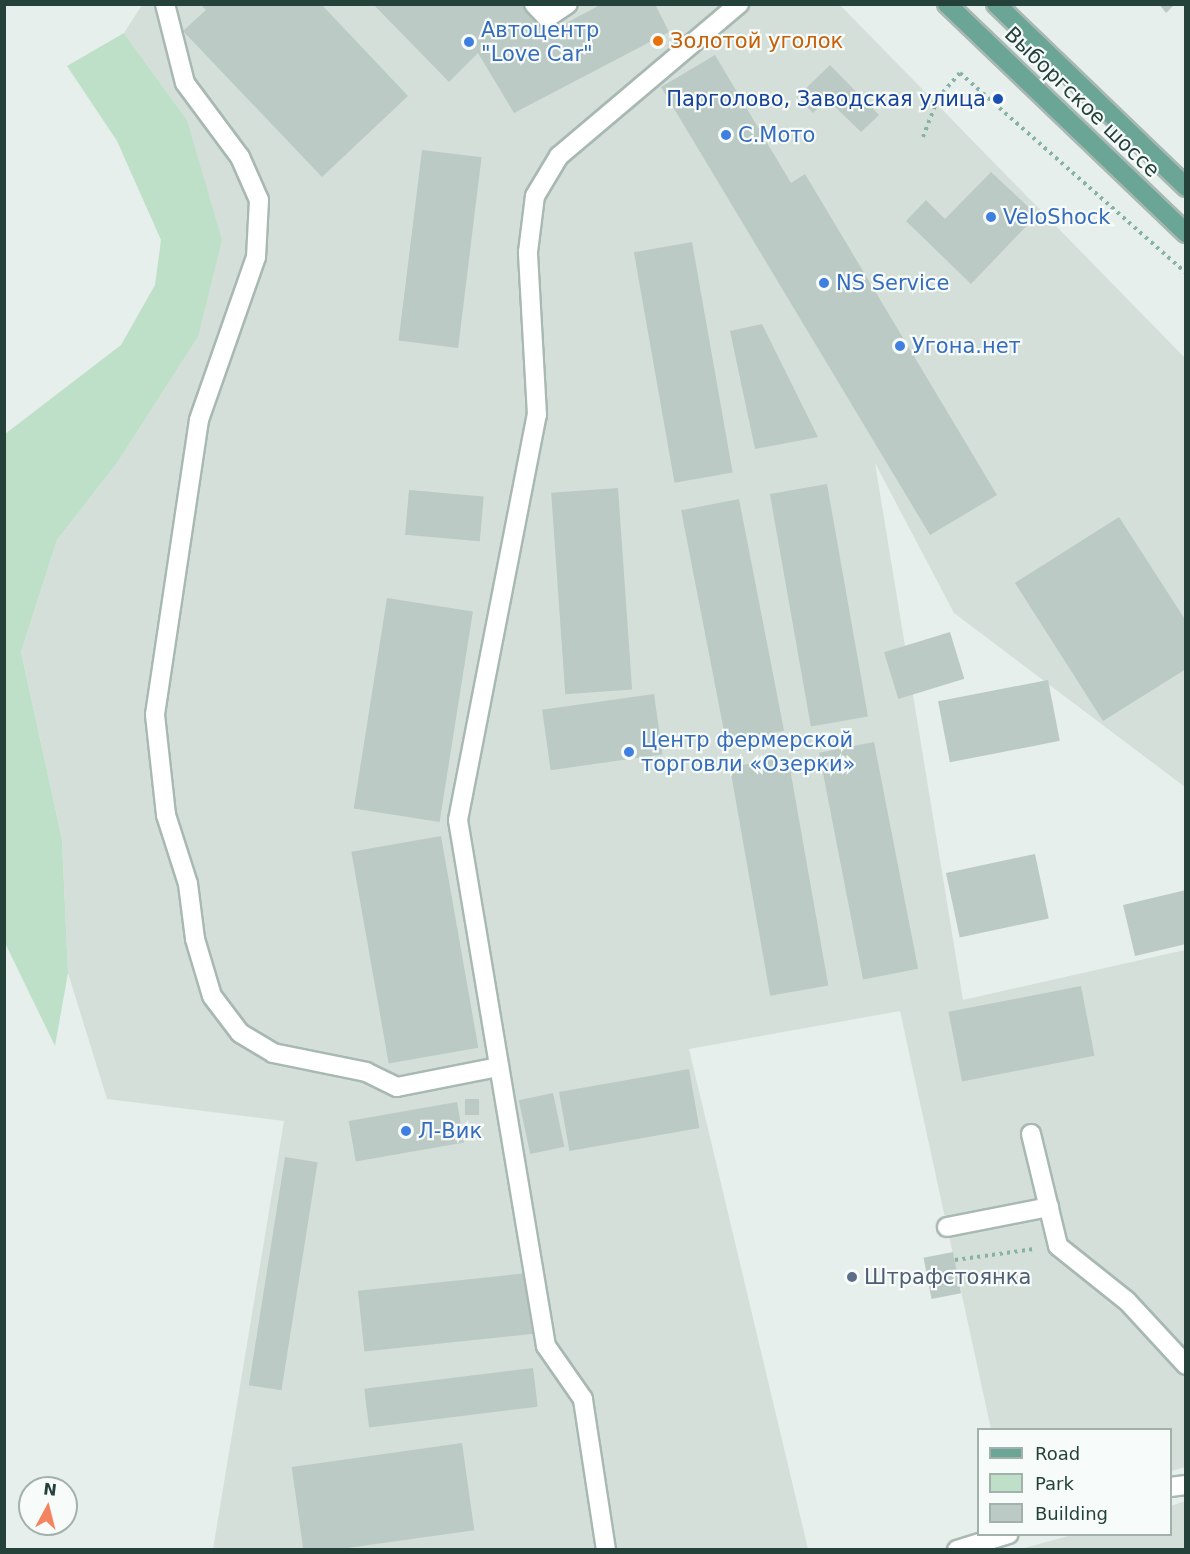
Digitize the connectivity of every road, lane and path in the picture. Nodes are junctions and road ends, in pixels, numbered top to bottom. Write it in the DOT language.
graph roads {
  1 [pos="165,4"];
  2 [pos="534,4"];
  3 [pos="567,4"];
  4 [pos="739,4"];
  5 [pos="947,4"];
  6 [pos="996,4"];
  7 [pos="923,137"];
  8 [pos="1185,187"];
  9 [pos="1185,233"];
  10 [pos="1185,273"];
  11 [pos="498,1067"];
  12 [pos="1031,1134"];
  13 [pos="1049,1208"];
  14 [pos="947,1227"];
  15 [pos="1058,1246"];
  16 [pos="955,1260"];
  17 [pos="1185,1365"];
  18 [pos="1002,1536"];
  19 [pos="606,1550"];
  20 [pos="957,1550"];
  1 -- 11 [label="lane"];
  2 -- 3 [label="lane"];
  4 -- 11 [label="lane"];
  5 -- 9 [label="main road, Выборгское шоссе"];
  6 -- 8 [label="main road, Выборгское шоссе"];
  7 -- 10 [label="path"];
  11 -- 19 [label="lane"];
  12 -- 13 [label="lane"];
  13 -- 14 [label="lane"];
  13 -- 15 [label="lane"];
  15 -- 16 [label="path"];
  15 -- 17 [label="lane"];
  18 -- 20 [label="lane"];
}
